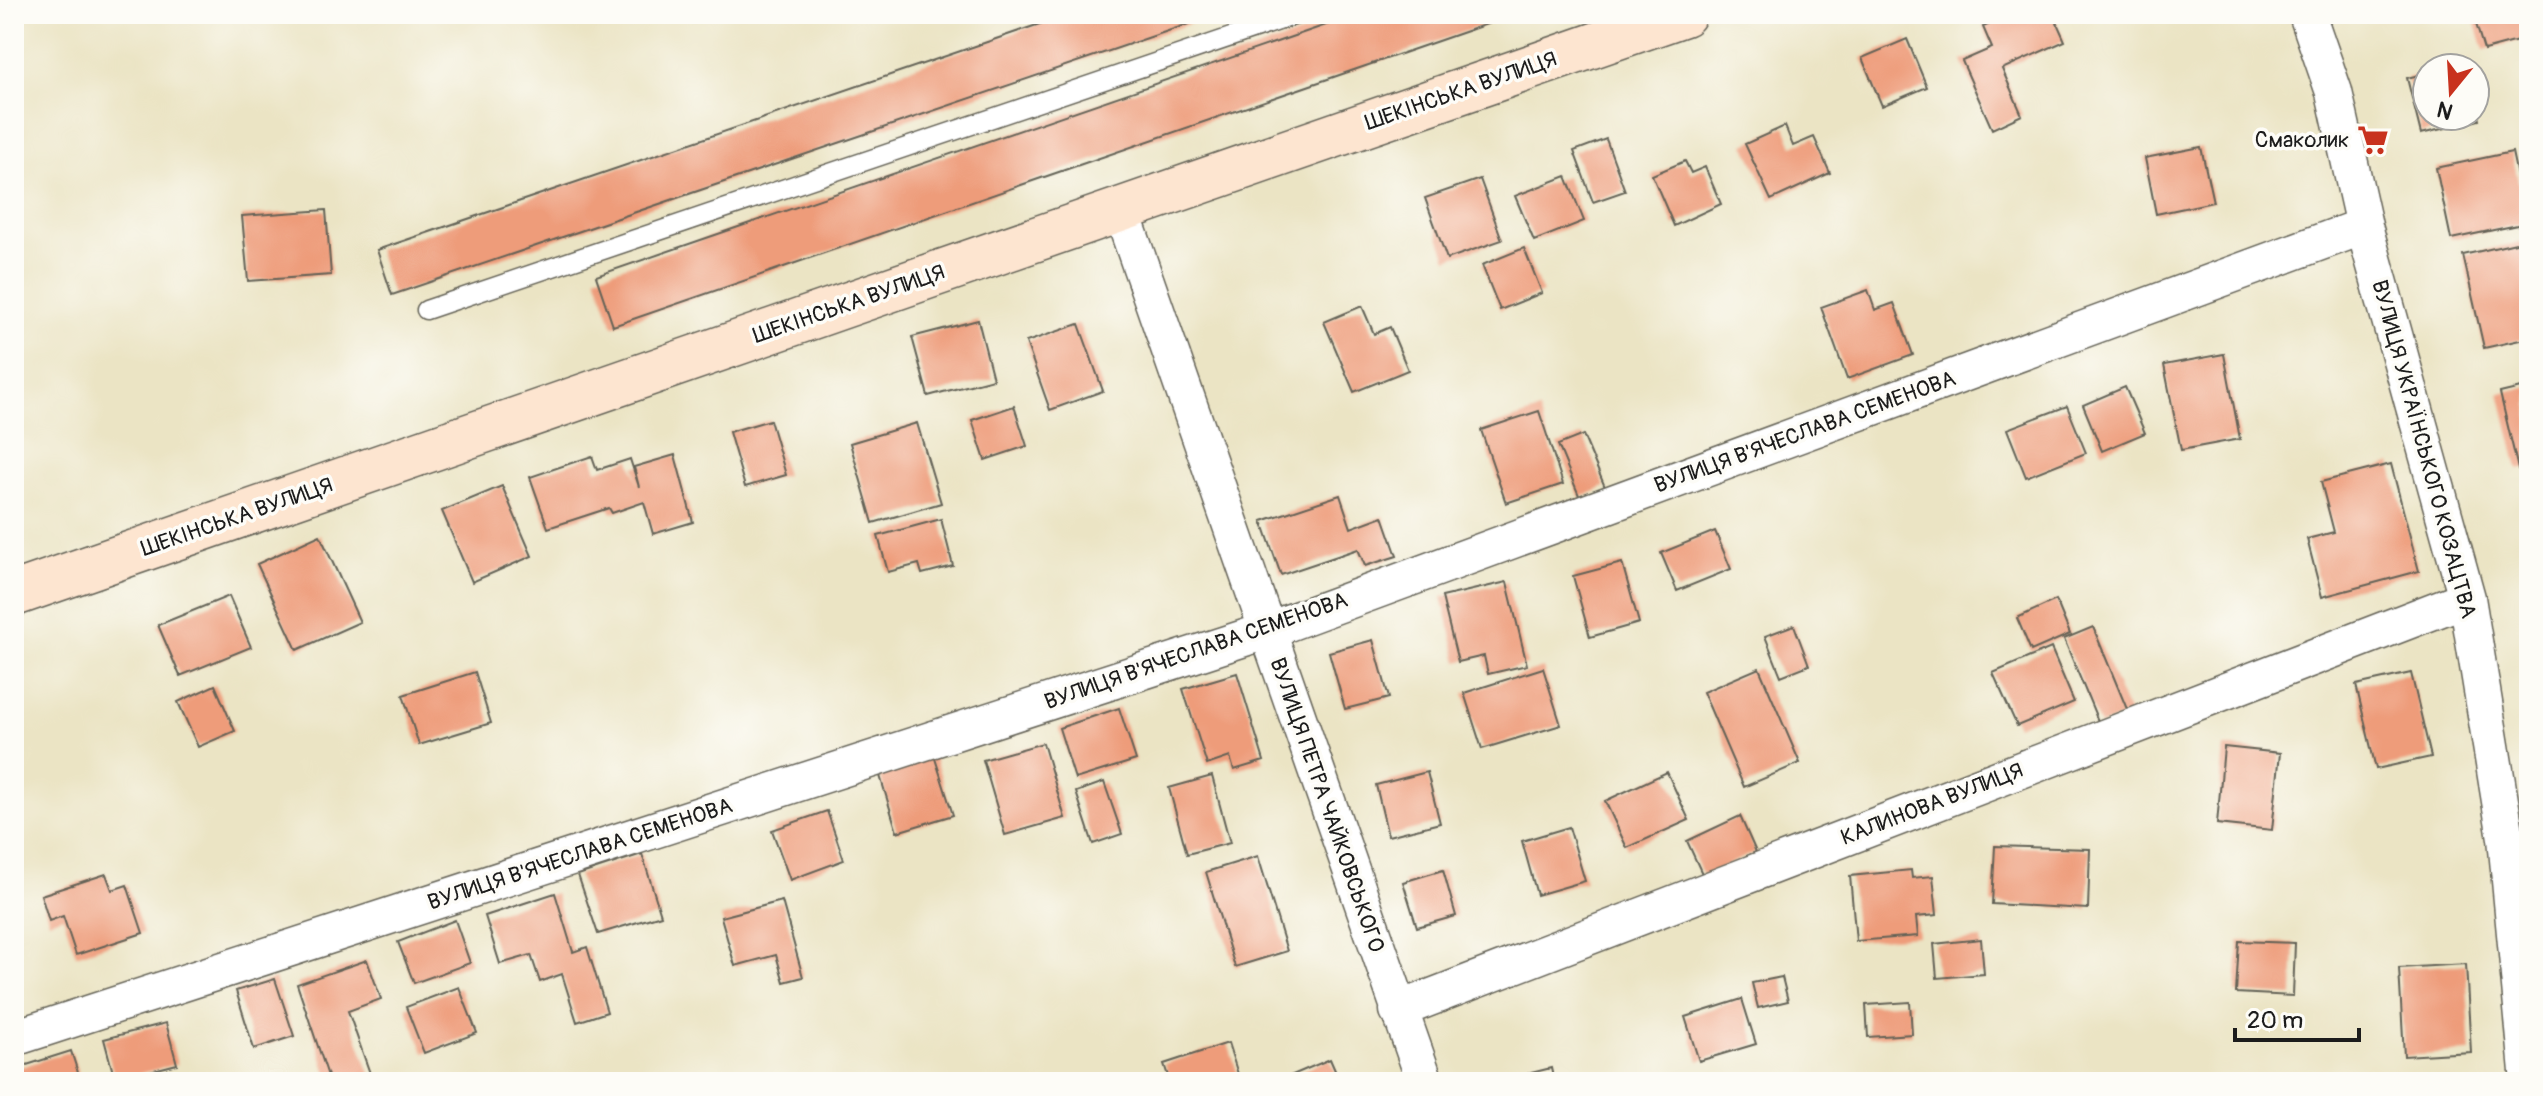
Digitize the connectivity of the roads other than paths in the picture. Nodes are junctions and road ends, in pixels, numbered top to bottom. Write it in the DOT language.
graph roads {
  1 [pos="1299,14"];
  2 [pos="1684,14"];
  3 [pos="2307,14"];
  4 [pos="1121,210"];
  5 [pos="2364,226"];
  6 [pos="426,310"];
  7 [pos="14,594"];
  8 [pos="2467,598"];
  9 [pos="1266,631"];
  10 [pos="2518,835"];
  11 [pos="1398,1010"];
  12 [pos="14,1038"];
  13 [pos="1425,1082"];
  14 [pos="2529,1082"];
  1 -- 6 [label="lane"];
  2 -- 4 [label="street, ШЕКІНСЬКА ВУЛИЦЯ"];
  3 -- 5 [label="street, ВУЛИЦЯ УКРАЇНСЬКОГО КОЗАЦТВА"];
  4 -- 7 [label="street, ШЕКІНСЬКА ВУЛИЦЯ"];
  4 -- 9 [label="street, ВУЛИЦЯ ПЕТРА ЧАЙКОВСЬКОГО"];
  5 -- 8 [label="street, ВУЛИЦЯ УКРАЇНСЬКОГО КОЗАЦТВА"];
  5 -- 9 [label="street, ВУЛИЦЯ В'ЯЧЕСЛАВА СЕМЕНОВА"];
  8 -- 10 [label="street, ВУЛИЦЯ УКРАЇНСЬКОГО КОЗАЦТВА"];
  8 -- 11 [label="street, КАЛИНОВА ВУЛИЦЯ"];
  9 -- 11 [label="street, ВУЛИЦЯ ПЕТРА ЧАЙКОВСЬКОГО"];
  9 -- 12 [label="street, ВУЛИЦЯ В'ЯЧЕСЛАВА СЕМЕНОВА"];
  10 -- 14 [label="street, ВУЛИЦЯ УКРАЇНСЬКОГО КОЗАЦТВА"];
  11 -- 13 [label="street, ВУЛИЦЯ ПЕТРА ЧАЙКОВСЬКОГО"];
}
